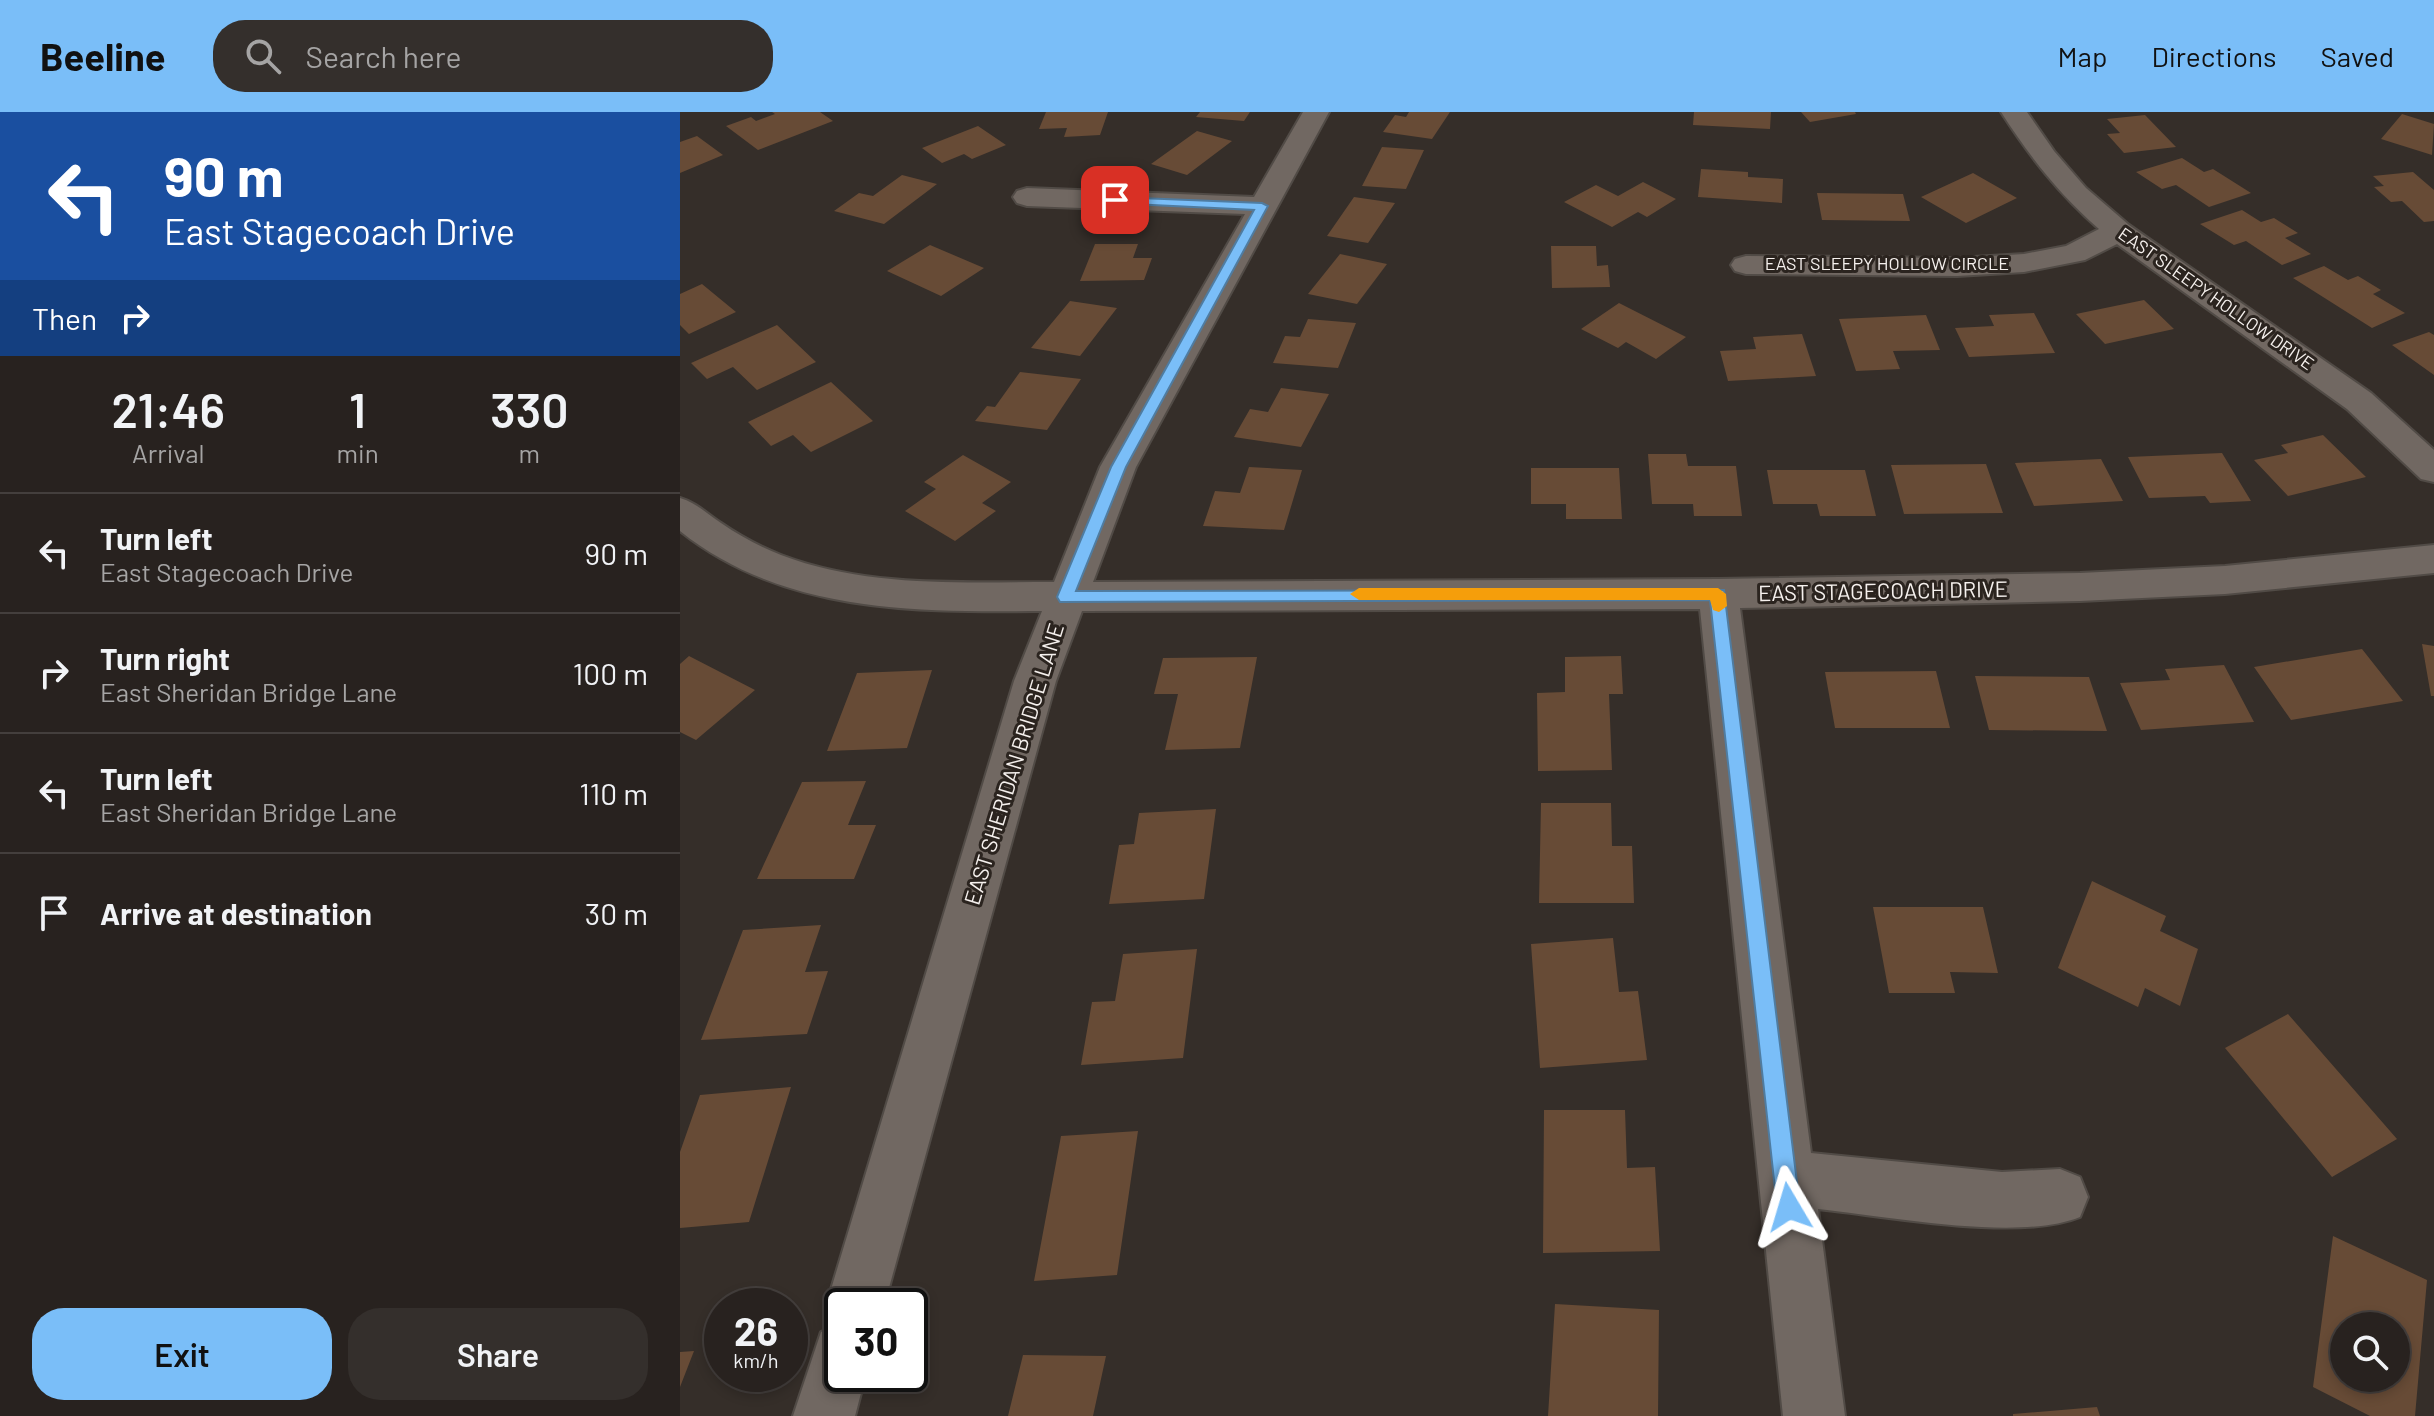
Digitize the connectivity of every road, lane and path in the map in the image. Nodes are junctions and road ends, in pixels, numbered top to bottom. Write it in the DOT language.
graph roads {
  1 [pos="1316,112"];
  2 [pos="2014,112"];
  3 [pos="1027,197"];
  4 [pos="1262,206"];
  5 [pos="2119,231"];
  6 [pos="1746,265"];
  7 [pos="2434,470"];
  8 [pos="680,511"];
  9 [pos="2434,559"];
  10 [pos="1718,594"];
  11 [pos="1066,597"];
  12 [pos="1785,1178"];
  13 [pos="2060,1197"];
  14 [pos="860,1288"];
  15 [pos="831,1392"];
  16 [pos="824,1416"];
  17 [pos="1814,1416"];
  1 -- 4 [label="street, EAST SHERIDAN BRIDGE LANE"];
  2 -- 5 [label="street, EAST SLEEPY HOLLOW DRIVE"];
  3 -- 4 [label="street"];
  4 -- 11 [label="street, EAST SHERIDAN BRIDGE LANE"];
  5 -- 6 [label="street, EAST SLEEPY HOLLOW CIRCLE"];
  5 -- 7 [label="street, EAST SLEEPY HOLLOW DRIVE"];
  8 -- 11 [label="street, EAST STAGECOACH DRIVE"];
  9 -- 10 [label="street, EAST STAGECOACH DRIVE"];
  10 -- 11 [label="street, EAST STAGECOACH DRIVE"];
  10 -- 12 [label="street"];
  11 -- 14 [label="street, EAST SHERIDAN BRIDGE LANE"];
  12 -- 13 [label="street"];
  12 -- 17 [label="street"];
  15 -- 16 [label="street"];
}
